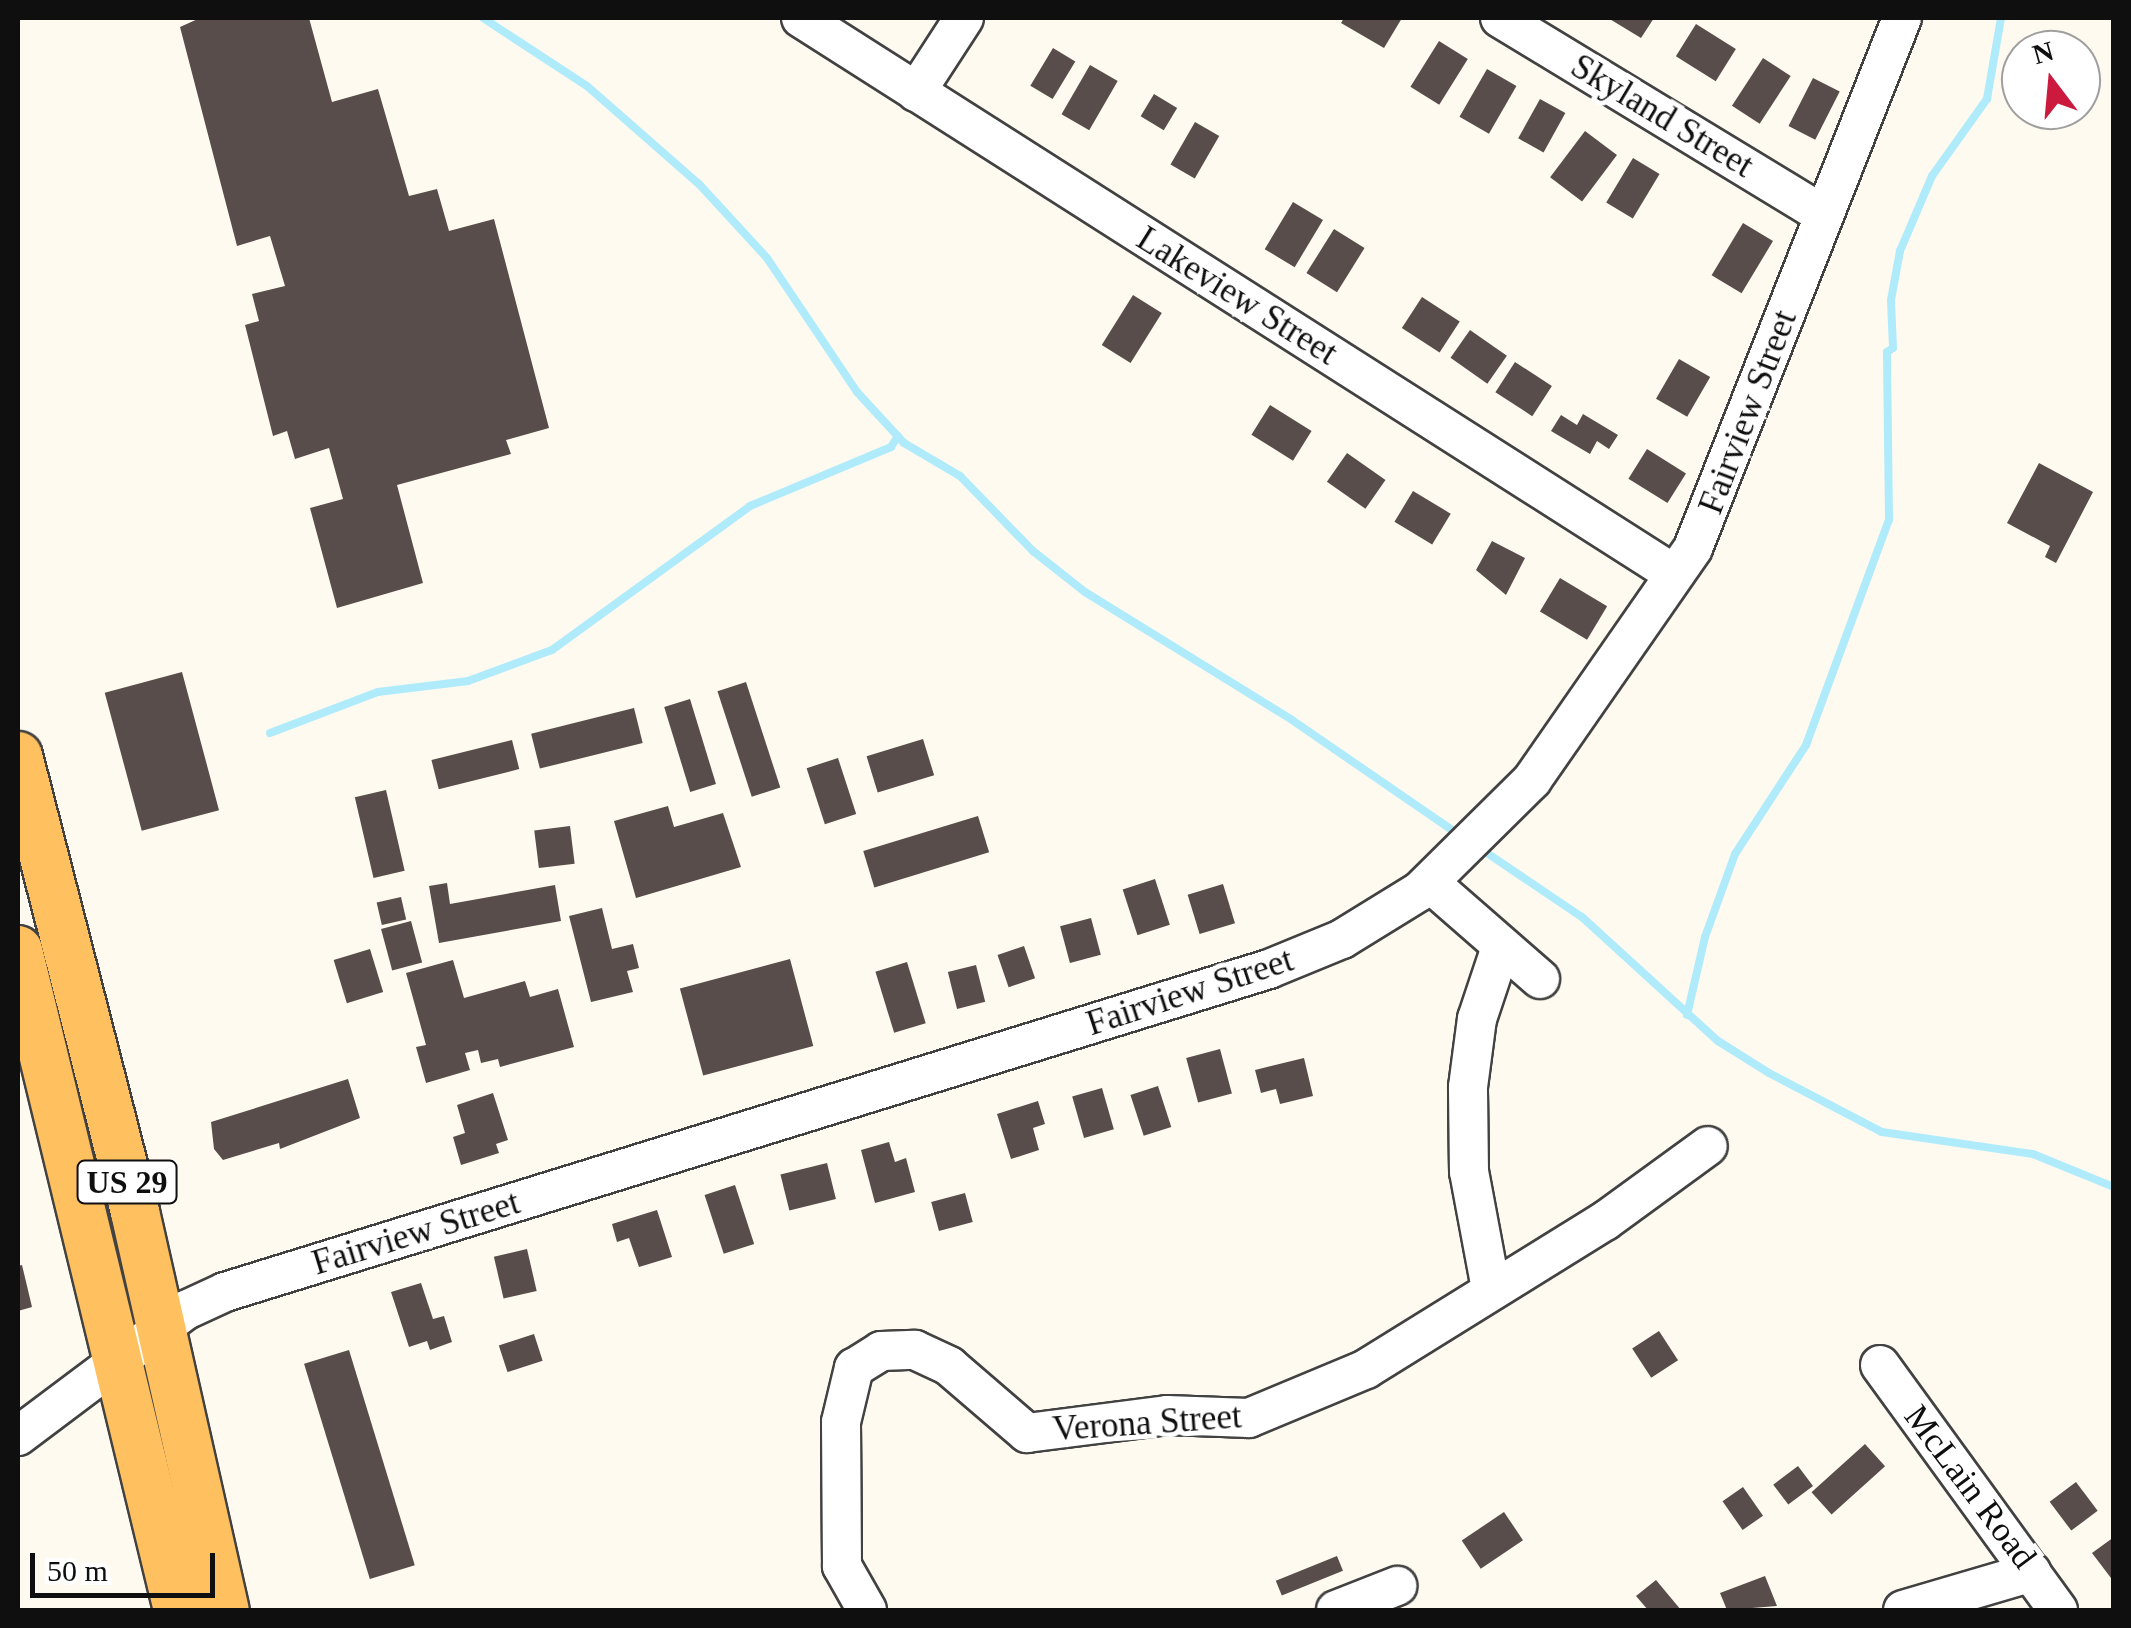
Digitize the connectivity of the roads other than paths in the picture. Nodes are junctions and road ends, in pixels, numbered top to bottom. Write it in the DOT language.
graph roads {
  1 [pos="801,18"];
  2 [pos="964,18"];
  3 [pos="1500,18"];
  4 [pos="1902,18"];
  5 [pos="1552,31"];
  6 [pos="916,92"];
  7 [pos="1824,214"];
  8 [pos="1674,574"];
  9 [pos="18,756"];
  10 [pos="1430,883"];
  11 [pos="1502,947"];
  12 [pos="18,950"];
  13 [pos="1540,979"];
  14 [pos="1708,1146"];
  15 [pos="1491,1288"];
  16 [pos="162,1328"];
  17 [pos="121,1358"];
  18 [pos="1880,1365"];
  19 [pos="18,1436"];
  20 [pos="2032,1572"];
  21 [pos="1397,1586"];
  22 [pos="178,1610"];
  23 [pos="226,1610"];
  24 [pos="867,1610"];
  25 [pos="1336,1610"];
  26 [pos="1904,1610"];
  27 [pos="2058,1610"];
  1 -- 6 [label="street, Lakeview Street"];
  2 -- 6 [label="street"];
  3 -- 5 [label="street, Skyland Street"];
  4 -- 7 [label="street, Fairview Street"];
  5 -- 7 [label="street, Skyland Street"];
  6 -- 8 [label="street, Lakeview Street"];
  7 -- 8 [label="street, Fairview Street"];
  8 -- 10 [label="street, Fairview Street"];
  9 -- 16 [label="main road, US 29"];
  10 -- 11 [label="street"];
  10 -- 16 [label="street, Fairview Street"];
  11 -- 13 [label="street"];
  11 -- 15 [label="street"];
  12 -- 17 [label="main road, US 29"];
  14 -- 15 [label="street, Verona Street"];
  15 -- 24 [label="street, Verona Street"];
  16 -- 17 [label="street, Fairview Street"];
  16 -- 23 [label="main road, US 29"];
  17 -- 19 [label="street, Fairview Street"];
  17 -- 22 [label="main road, US 29"];
  18 -- 20 [label="street, McLain Road"];
  20 -- 26 [label="street"];
  20 -- 27 [label="street, McLain Road"];
  21 -- 25 [label="street"];
}
